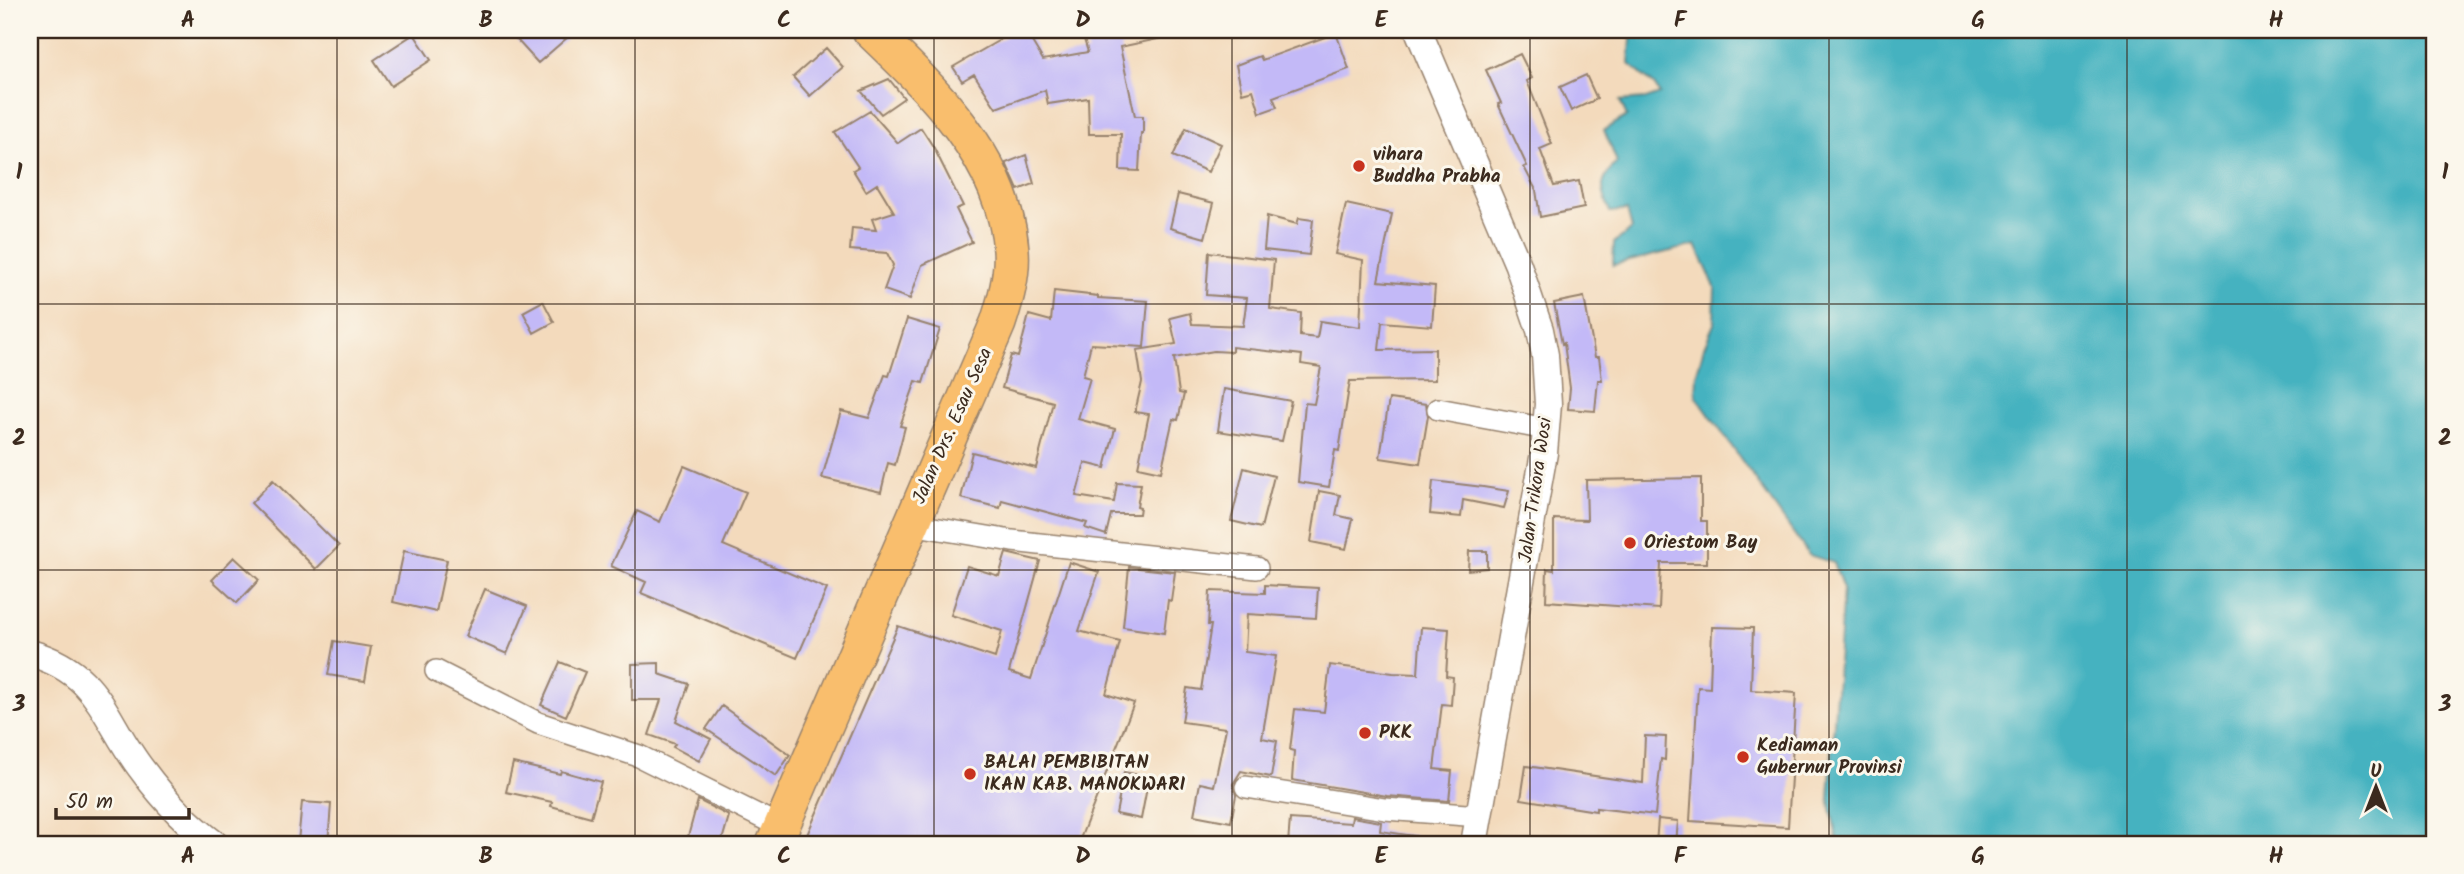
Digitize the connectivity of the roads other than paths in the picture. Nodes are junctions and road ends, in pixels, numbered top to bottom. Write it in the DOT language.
graph roads {
  1 [pos="870,30"];
  2 [pos="1418,30"];
  3 [pos="1438,409"];
  4 [pos="1547,429"];
  5 [pos="910,524"];
  6 [pos="1257,568"];
  7 [pos="30,653"];
  8 [pos="436,671"];
  9 [pos="1246,787"];
  10 [pos="1480,816"];
  11 [pos="777,836"];
  12 [pos="215,844"];
  13 [pos="1474,844"];
  1 -- 5 [label="highway, Jalan Drs. Esau Sesa"];
  2 -- 4 [label="street, Jalan Trikora Wosi"];
  3 -- 4 [label="street"];
  4 -- 10 [label="street, Jalan Trikora Wosi"];
  5 -- 6 [label="street"];
  5 -- 11 [label="highway, Jalan Drs. Esau Sesa"];
  7 -- 12 [label="street"];
  8 -- 11 [label="street"];
  9 -- 10 [label="street"];
  10 -- 13 [label="street, Jalan Trikora Wosi"];
}
